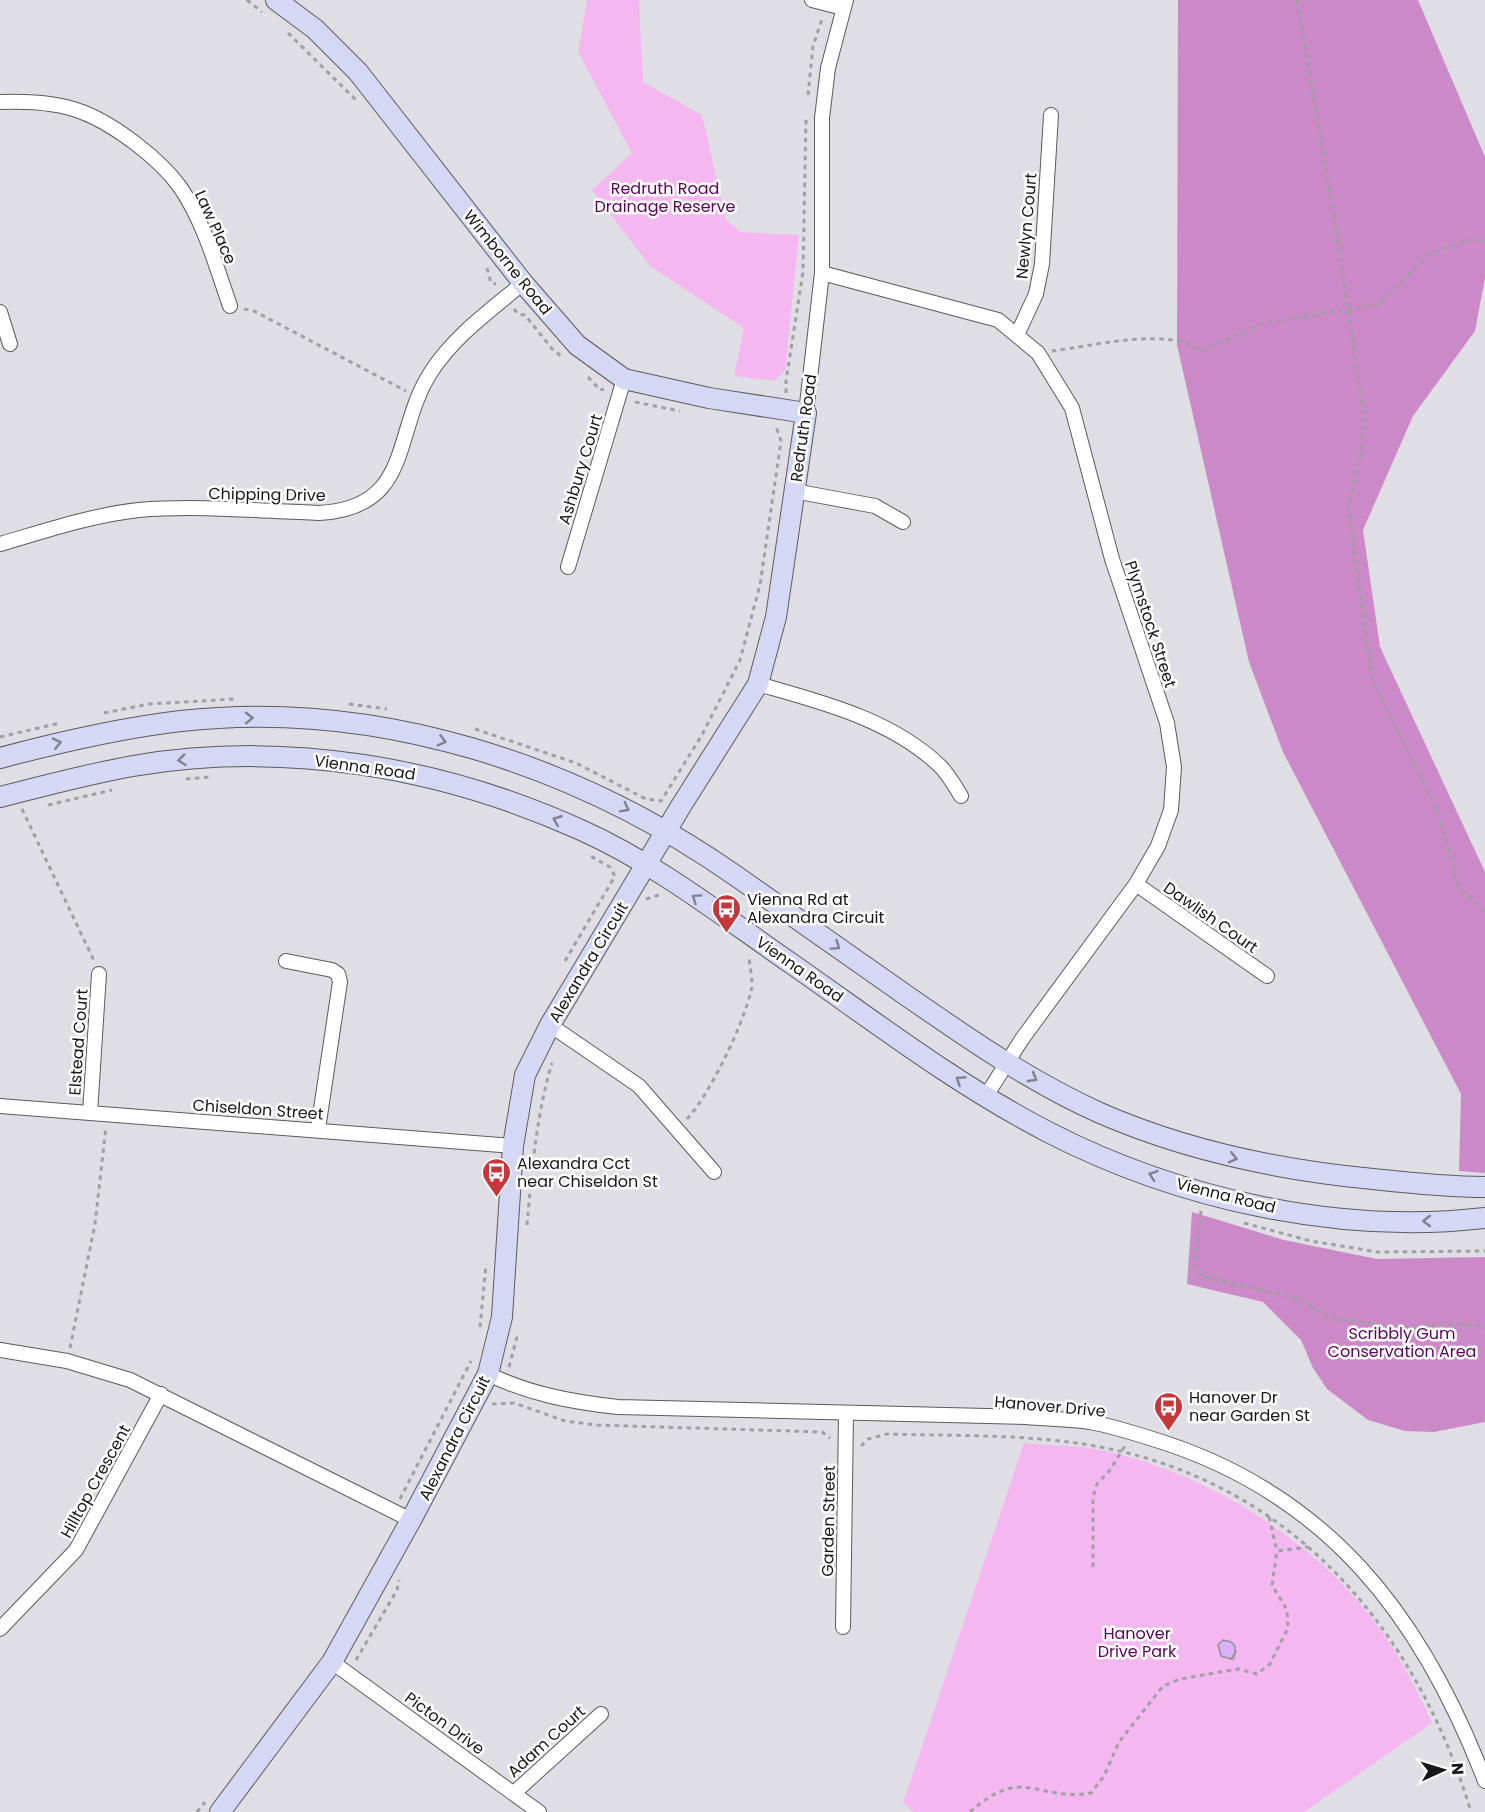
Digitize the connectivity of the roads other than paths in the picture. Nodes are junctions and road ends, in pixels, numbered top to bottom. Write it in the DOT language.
graph roads {
  1 [pos="812,0"];
  2 [pos="845,4"];
  3 [pos="271,8"];
  4 [pos="0,102"];
  5 [pos="1051,115"];
  6 [pos="822,273"];
  7 [pos="523,283"];
  8 [pos="230,306"];
  9 [pos="0,312"];
  10 [pos="1017,334"];
  11 [pos="10,344"];
  12 [pos="624,380"];
  13 [pos="806,413"];
  14 [pos="794,491"];
  15 [pos="903,522"];
  16 [pos="0,544"];
  17 [pos="568,567"];
  18 [pos="758,684"];
  19 [pos="0,758"];
  20 [pos="962,796"];
  21 [pos="12,804"];
  22 [pos="667,830"];
  23 [pos="646,865"];
  24 [pos="1136,884"];
  25 [pos="286,961"];
  26 [pos="99,974"];
  27 [pos="1267,976"];
  28 [pos="550,1025"];
  29 [pos="1008,1064"];
  30 [pos="986,1096"];
  31 [pos="0,1106"];
  32 [pos="90,1113"];
  33 [pos="318,1129"];
  34 [pos="513,1146"];
  35 [pos="714,1172"];
  36 [pos="1485,1187"];
  37 [pos="1485,1218"];
  38 [pos="0,1350"];
  39 [pos="488,1374"];
  40 [pos="161,1394"];
  41 [pos="846,1414"];
  42 [pos="402,1516"];
  43 [pos="843,1627"];
  44 [pos="0,1629"];
  45 [pos="332,1662"];
  46 [pos="601,1714"];
  47 [pos="1485,1780"];
  48 [pos="514,1792"];
  49 [pos="220,1812"];
  50 [pos="539,1812"];
  1 -- 2 [label="street"];
  2 -- 6 [label="street, Redruth Road"];
  3 -- 7 [label="main road, Wimborne Road"];
  4 -- 8 [label="street, Law Place"];
  5 -- 10 [label="street, Newlyn Court"];
  6 -- 10 [label="street, Plymstock Street"];
  6 -- 13 [label="street, Redruth Road"];
  7 -- 12 [label="main road, Wimborne Road"];
  7 -- 16 [label="street, Chipping Drive"];
  9 -- 11 [label="street"];
  10 -- 24 [label="street, Plymstock Street"];
  12 -- 13 [label="main road, Wimborne Road"];
  12 -- 17 [label="street, Ashbury Court"];
  13 -- 14 [label="main road, Redruth Road"];
  14 -- 15 [label="street"];
  14 -- 18 [label="main road, Redruth Road"];
  18 -- 20 [label="street"];
  18 -- 22 [label="main road, Redruth Road"];
  19 -- 22 [label="main road, one-way"];
  23 -- 21 [label="main road, Vienna Road, one-way"];
  22 -- 23 [label="main road, Alexandra Circuit"];
  22 -- 29 [label="main road, one-way"];
  23 -- 28 [label="main road, Alexandra Circuit"];
  30 -- 23 [label="main road, Vienna Road, one-way"];
  24 -- 27 [label="street, Dawlish Court"];
  24 -- 29 [label="street, Plymstock Street"];
  25 -- 33 [label="street"];
  26 -- 32 [label="street, Elstead Court"];
  28 -- 34 [label="main road, Alexandra Circuit"];
  28 -- 35 [label="street"];
  29 -- 30 [label="street, Plymstock Street"];
  29 -- 36 [label="main road, one-way"];
  37 -- 30 [label="main road, Vienna Road, one-way"];
  31 -- 32 [label="street, Chiseldon Street"];
  32 -- 33 [label="street, Chiseldon Street"];
  33 -- 34 [label="street, Chiseldon Street"];
  34 -- 39 [label="main road, Alexandra Circuit"];
  38 -- 40 [label="street"];
  39 -- 41 [label="street, Hanover Drive"];
  39 -- 42 [label="main road, Alexandra Circuit"];
  40 -- 42 [label="street"];
  40 -- 44 [label="street, Hilltop Crescent"];
  41 -- 43 [label="street, Garden Street"];
  41 -- 47 [label="street, Hanover Drive"];
  42 -- 45 [label="main road, Alexandra Circuit"];
  45 -- 48 [label="street, Picton Drive"];
  45 -- 49 [label="main road, Alexandra Circuit"];
  46 -- 48 [label="street, Adam Court"];
  48 -- 50 [label="street, Picton Drive"];
}
